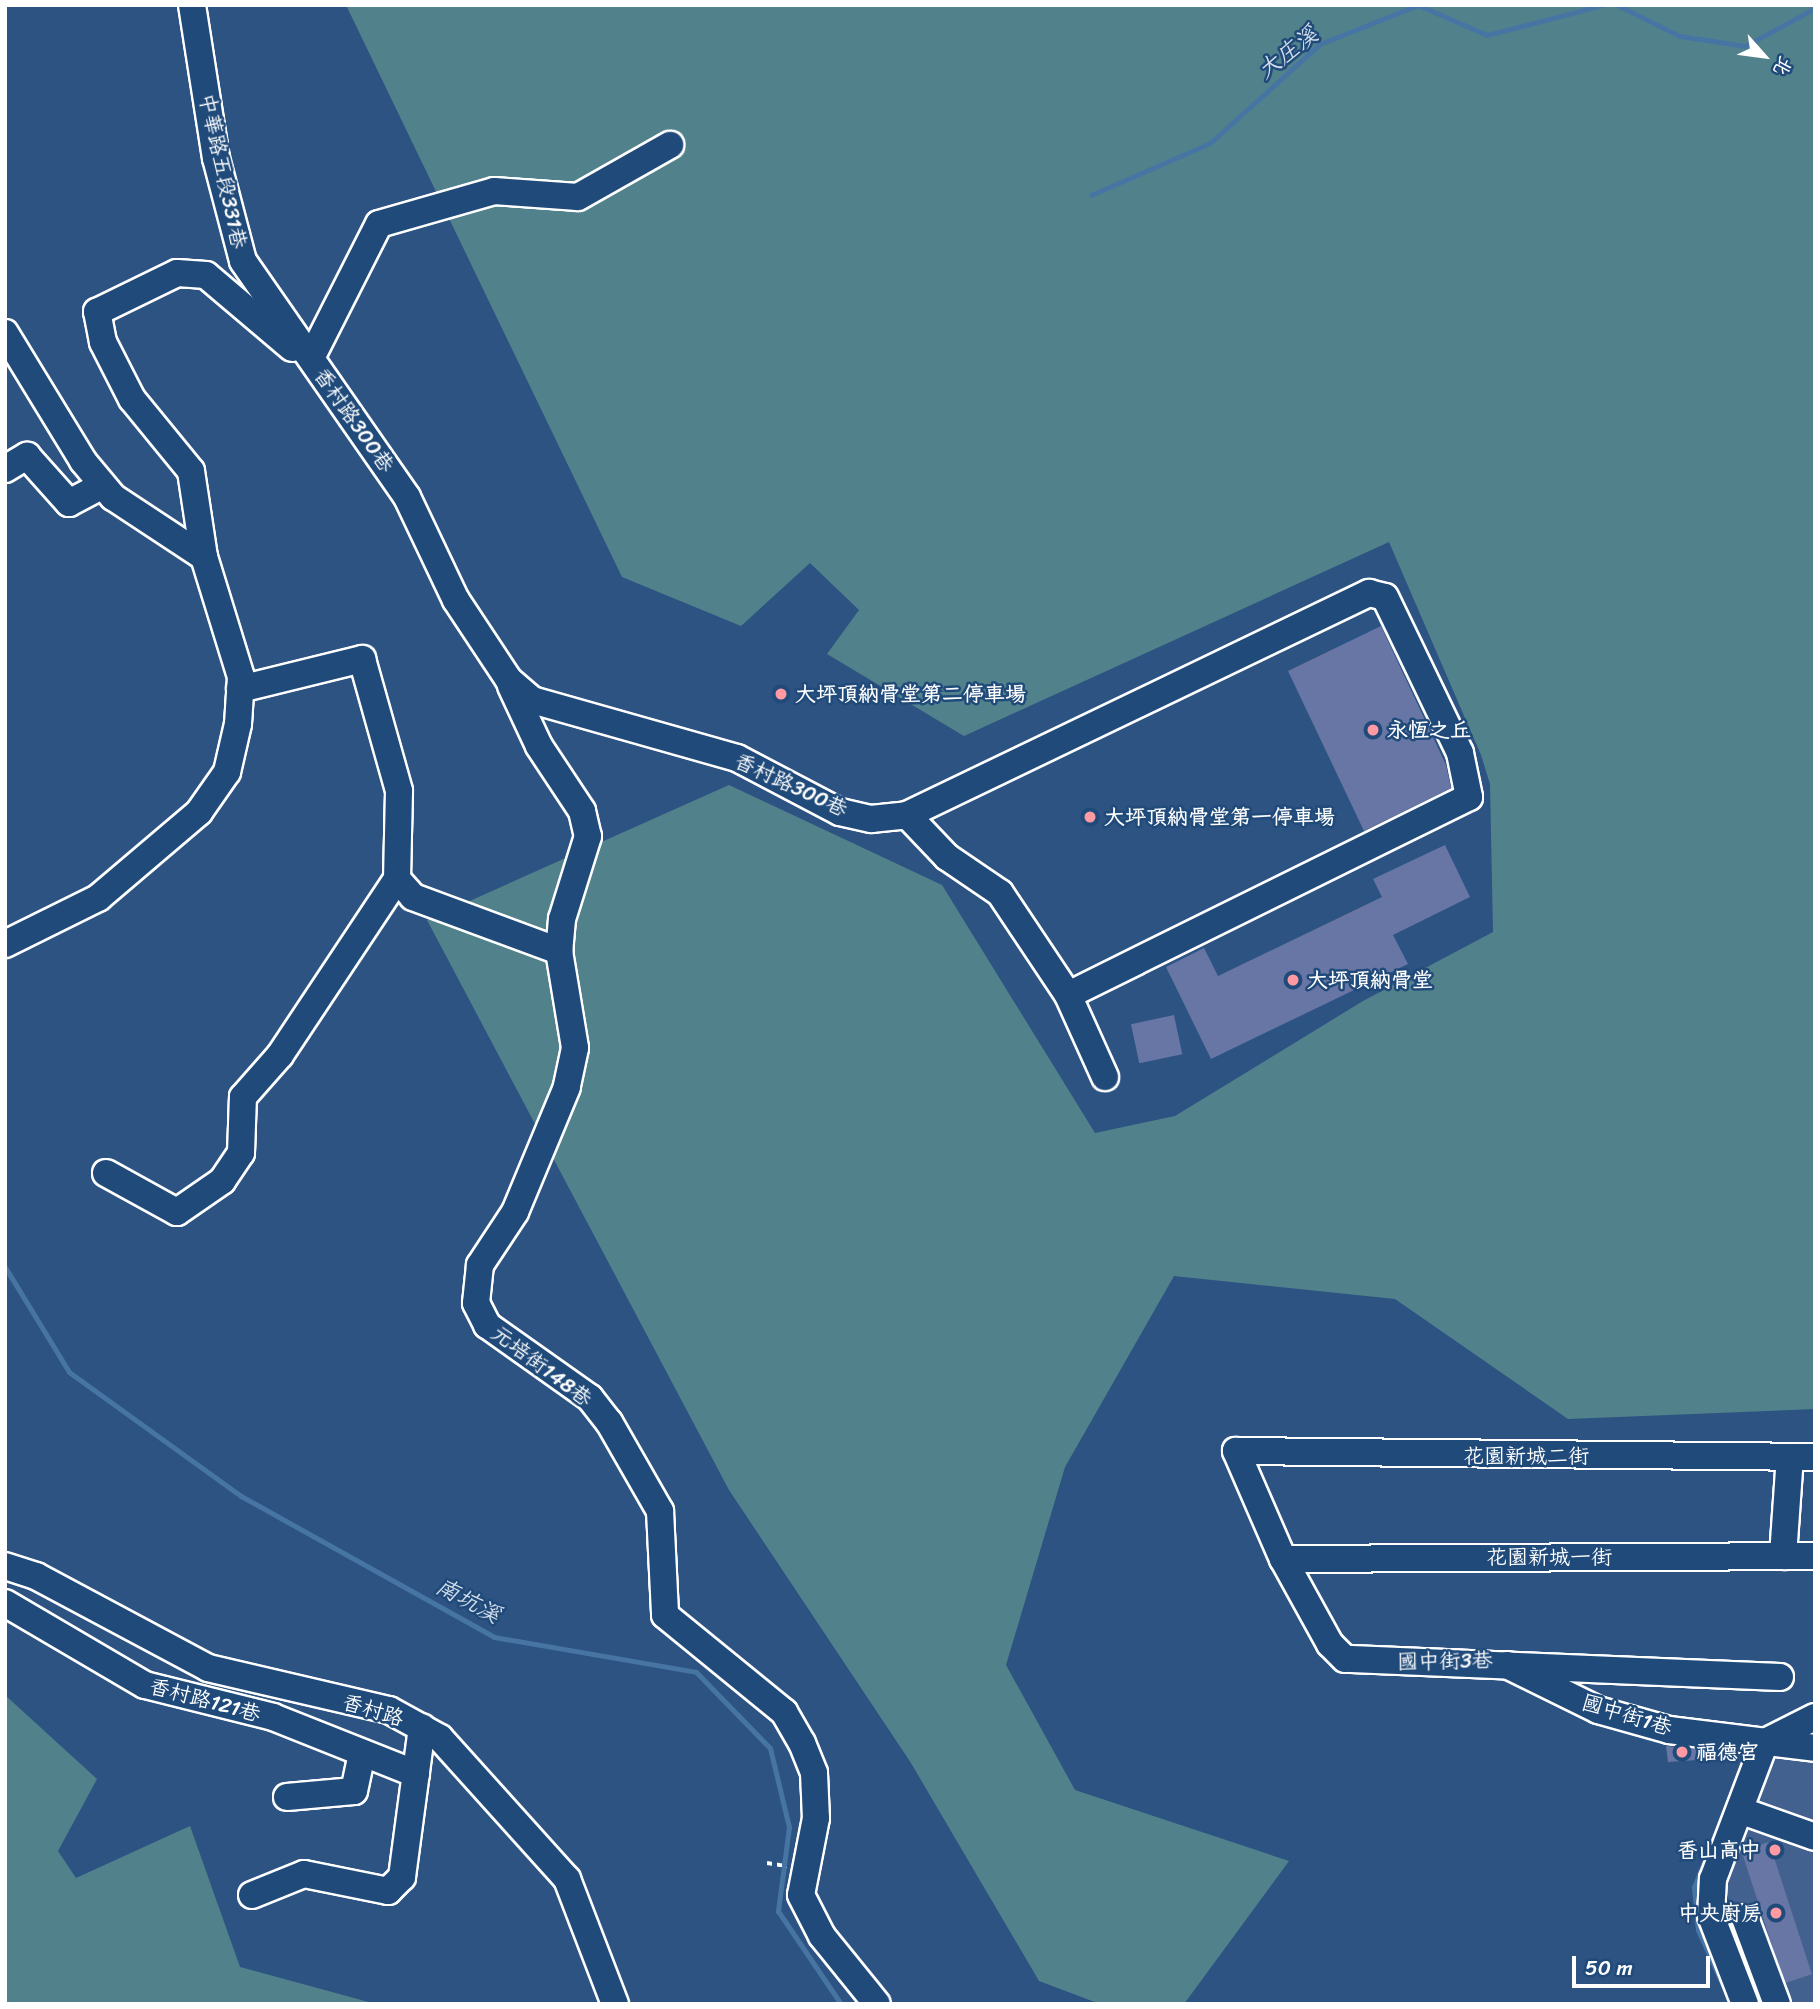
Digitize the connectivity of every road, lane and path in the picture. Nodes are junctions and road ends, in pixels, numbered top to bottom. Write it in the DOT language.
graph roads {
  1 [pos="192,5"];
  2 [pos="670,145"];
  3 [pos="5,333"];
  4 [pos="311,358"];
  5 [pos="5,469"];
  6 [pos="103,485"];
  7 [pos="204,557"];
  8 [pos="509,680"];
  9 [pos="240,689"];
  10 [pos="580,716"];
  11 [pos="538,747"];
  12 [pos="906,815"];
  13 [pos="397,879"];
  14 [pos="5,944"];
  15 [pos="559,951"];
  16 [pos="1068,995"];
  17 [pos="1105,1077"];
  18 [pos="106,1173"];
  19 [pos="1237,1451"];
  20 [pos="1802,1457"];
  21 [pos="1783,1556"];
  22 [pos="1815,1556"];
  23 [pos="1283,1559"];
  24 [pos="5,1566"];
  25 [pos="5,1603"];
  26 [pos="1496,1660"];
  27 [pos="1780,1677"];
  28 [pos="1815,1717"];
  29 [pos="422,1727"];
  30 [pos="1765,1742"];
  31 [pos="1815,1748"];
  32 [pos="362,1753"];
  33 [pos="416,1774"];
  34 [pos="287,1797"];
  35 [pos="1742,1811"];
  36 [pos="1815,1837"];
  37 [pos="767,1863"];
  38 [pos="796,1867"];
  39 [pos="252,1895"];
  40 [pos="1745,1918"];
  41 [pos="615,2004"];
  42 [pos="877,2004"];
  43 [pos="1745,2004"];
  44 [pos="1777,2004"];
  1 -- 4 [label="street, 中華路五段331巷"];
  2 -- 4 [label="street"];
  3 -- 6 [label="street"];
  4 -- 7 [label="street, 香村路300巷"];
  4 -- 8 [label="street, 香村路300巷"];
  5 -- 6 [label="street"];
  6 -- 7 [label="street"];
  7 -- 9 [label="street, 香村路300巷"];
  8 -- 10 [label="street, 香村路300巷"];
  8 -- 11 [label="street, 元培街148巷"];
  9 -- 13 [label="street"];
  9 -- 14 [label="street, 香村路300巷"];
  10 -- 11 [label="street"];
  10 -- 12 [label="street, 香村路300巷"];
  11 -- 15 [label="street, 元培街148巷"];
  12 -- 16 [label="street"];
  12 -- 16 [label="street, 香村路300巷"];
  13 -- 15 [label="street"];
  13 -- 18 [label="street"];
  15 -- 42 [label="street, 元培街148巷"];
  16 -- 17 [label="street"];
  19 -- 20 [label="street, 花園新城二街"];
  19 -- 23 [label="street, 國中街3巷"];
  20 -- 21 [label="street"];
  21 -- 22 [label="street, 花園新城一街"];
  21 -- 23 [label="street, 花園新城一街"];
  23 -- 26 [label="street, 國中街3巷"];
  24 -- 29 [label="street, 香村路"];
  25 -- 32 [label="street, 香村路121巷"];
  26 -- 27 [label="street, 國中街3巷"];
  26 -- 30 [label="street, 國中街1巷"];
  28 -- 30 [label="street"];
  29 -- 33 [label="street"];
  29 -- 41 [label="street, 香村路"];
  30 -- 31 [label="street, 國中街1巷"];
  30 -- 35 [label="street"];
  32 -- 33 [label="street, 香村路121巷"];
  32 -- 34 [label="street"];
  33 -- 39 [label="street"];
  35 -- 36 [label="street"];
  35 -- 43 [label="street"];
  37 -- 38 [label="path"];
  40 -- 44 [label="street"];
}
